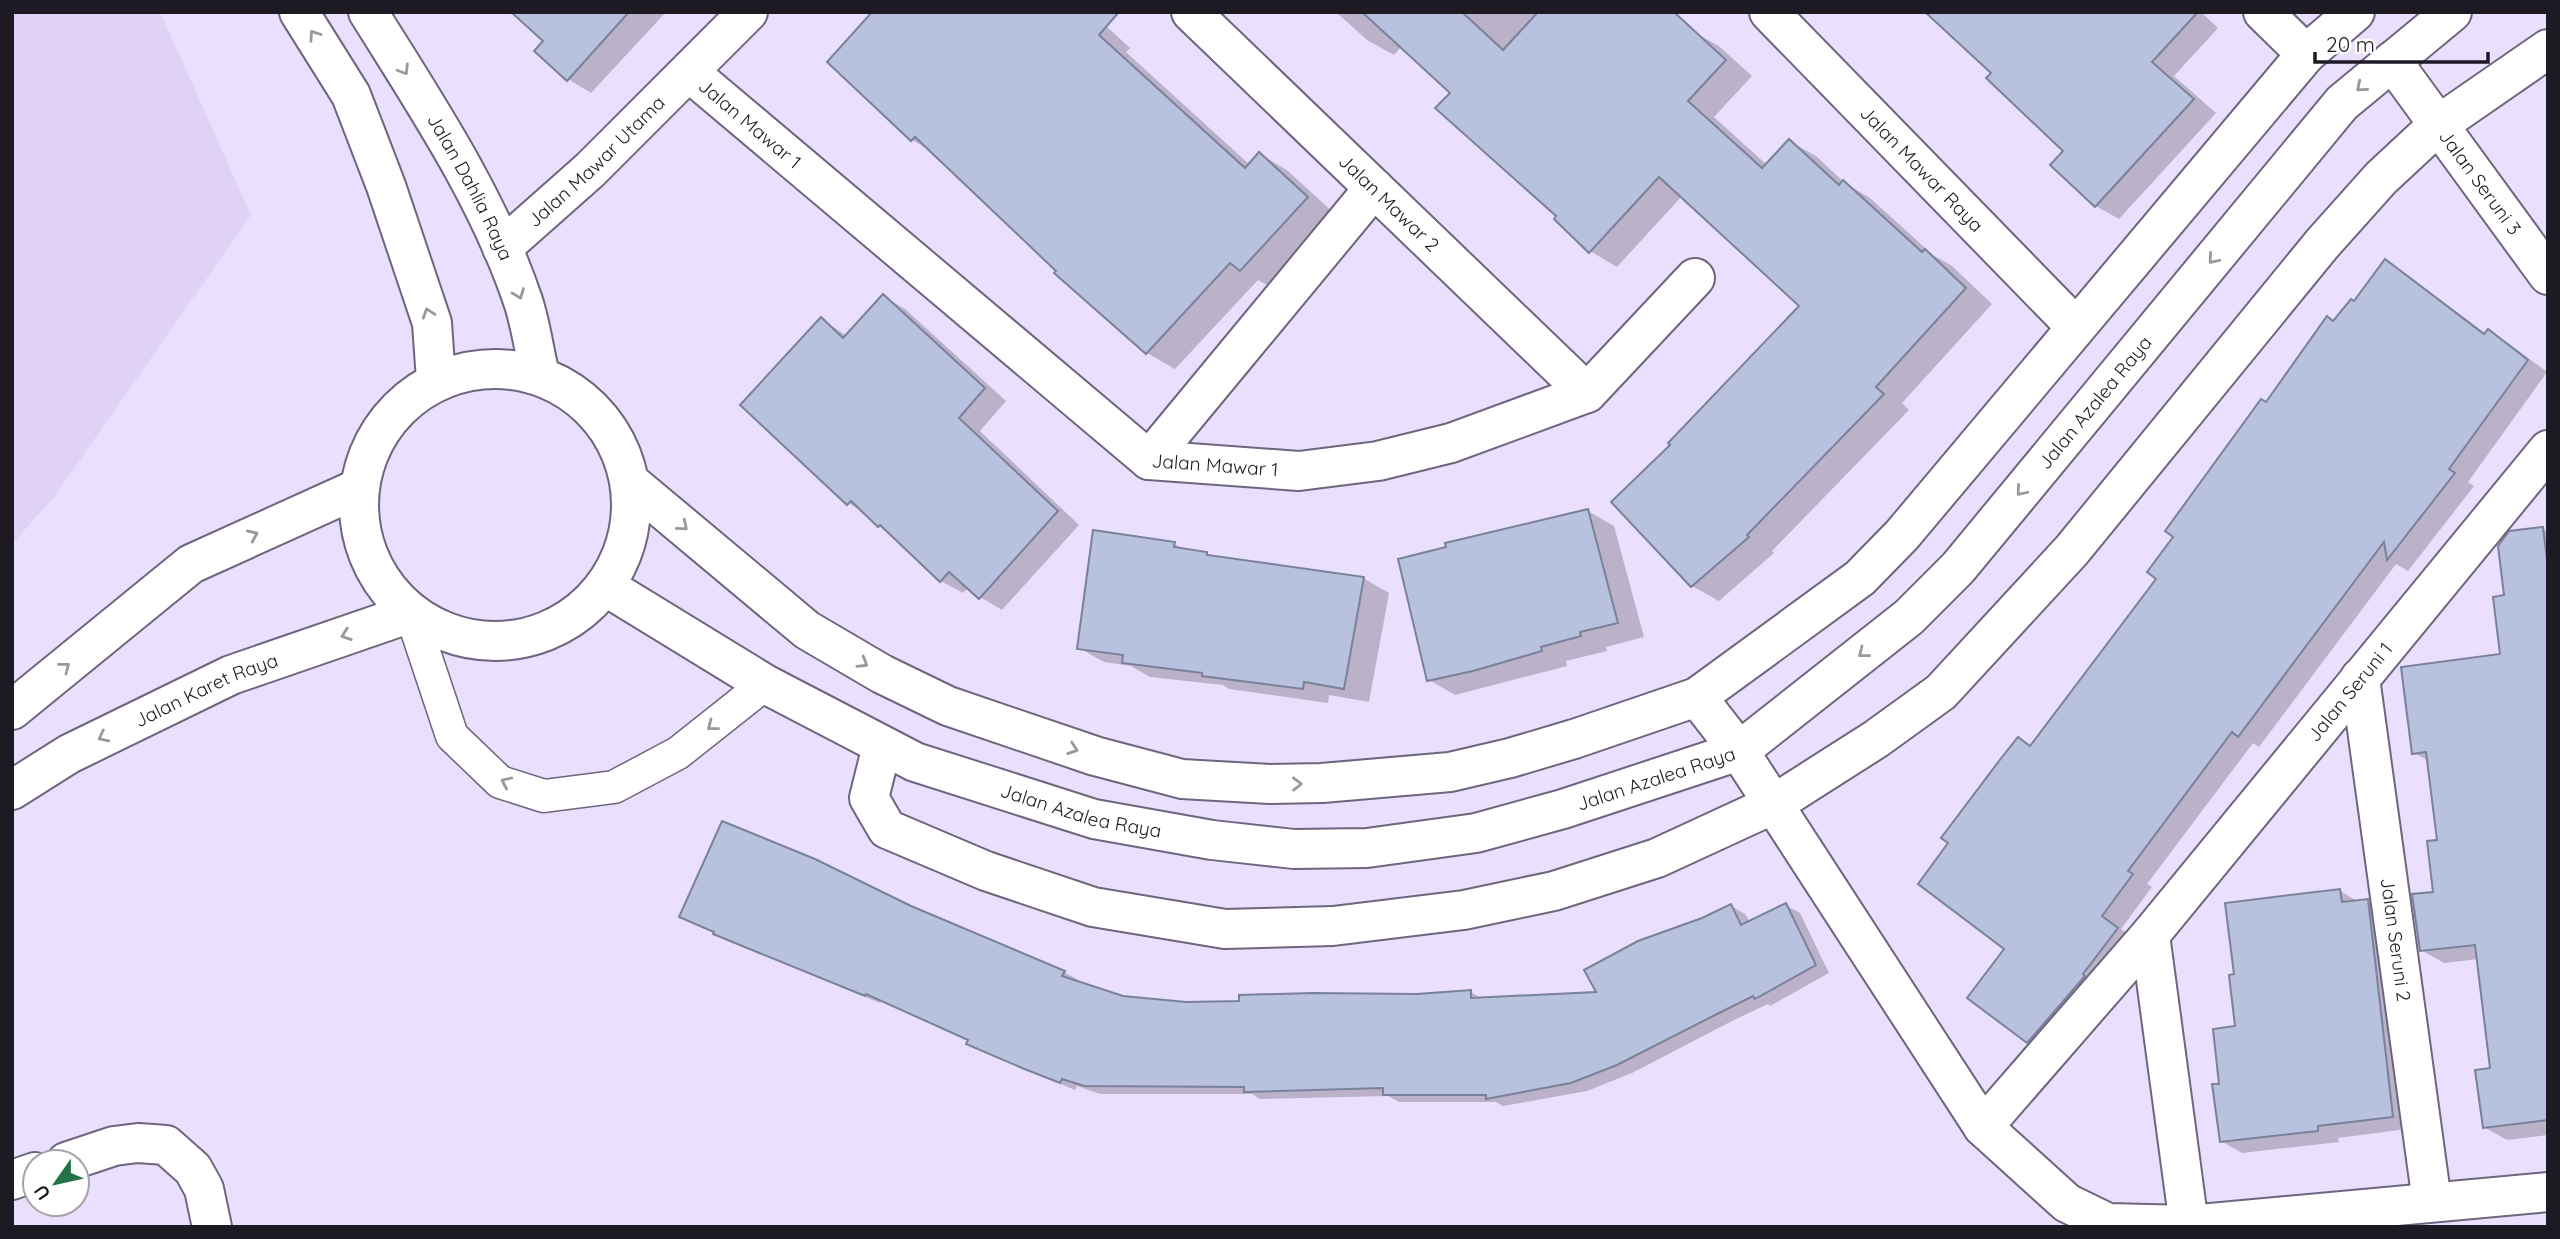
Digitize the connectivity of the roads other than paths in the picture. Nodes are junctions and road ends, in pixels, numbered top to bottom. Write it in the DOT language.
graph roads {
  1 [pos="299,12"];
  2 [pos="368,12"];
  3 [pos="748,12"];
  4 [pos="1191,12"];
  5 [pos="1769,12"];
  6 [pos="2263,12"];
  7 [pos="2355,12"];
  8 [pos="2452,12"];
  9 [pos="2548,49"];
  10 [pos="2305,54"];
  11 [pos="2392,61"];
  12 [pos="689,72"];
  13 [pos="2438,125"];
  14 [pos="1374,188"];
  15 [pos="502,248"];
  16 [pos="2548,275"];
  17 [pos="1695,278"];
  18 [pos="2075,326"];
  19 [pos="540,375"];
  20 [pos="436,380"];
  21 [pos="1587,393"];
  22 [pos="2548,450"];
  23 [pos="1149,460"];
  24 [pos="630,482"];
  25 [pos="359,488"];
  26 [pos="605,586"];
  27 [pos="411,613"];
  28 [pos="2360,678"];
  29 [pos="765,684"];
  30 [pos="1698,697"];
  31 [pos="12,710"];
  32 [pos="882,746"];
  33 [pos="1739,751"];
  34 [pos="12,790"];
  35 [pos="1774,804"];
  36 [pos="2150,935"];
  37 [pos="1983,1127"];
  38 [pos="91,1154"];
  39 [pos="2548,1192"];
  40 [pos="2432,1202"];
  41 [pos="2189,1224"];
  42 [pos="212,1227"];
  20 -- 1 [label="street, one-way"];
  2 -- 15 [label="street, Jalan Dahlia Raya, one-way"];
  3 -- 12 [label="street, Jalan Mawar Utama"];
  4 -- 14 [label="street, Jalan Mawar 2"];
  5 -- 18 [label="street, Jalan Mawar Raya"];
  6 -- 10 [label="street"];
  7 -- 10 [label="street"];
  8 -- 11 [label="street, Jalan Azalea Raya"];
  9 -- 13 [label="street"];
  10 -- 18 [label="street"];
  11 -- 13 [label="street, Jalan Seruni 3"];
  11 -- 33 [label="street, Jalan Azalea Raya, one-way"];
  12 -- 15 [label="street, Jalan Mawar Utama"];
  12 -- 23 [label="street, Jalan Mawar 1"];
  13 -- 16 [label="street, Jalan Seruni 3"];
  13 -- 35 [label="street"];
  14 -- 21 [label="street, Jalan Mawar 2"];
  14 -- 23 [label="street"];
  15 -- 19 [label="street, Jalan Dahlia Raya, one-way"];
  17 -- 21 [label="street, Jalan Mawar 1"];
  18 -- 30 [label="street"];
  19 -- 20 [label="street"];
  19 -- 24 [label="street"];
  20 -- 25 [label="street"];
  21 -- 23 [label="street, Jalan Mawar 1"];
  22 -- 28 [label="street, Jalan Seruni 1"];
  24 -- 26 [label="street"];
  24 -- 30 [label="street, one-way"];
  25 -- 27 [label="street"];
  31 -- 25 [label="street, one-way"];
  26 -- 27 [label="street"];
  26 -- 29 [label="street, Jalan Azalea Raya"];
  29 -- 27 [label="lane, one-way"];
  27 -- 34 [label="street, Jalan Karet Raya, one-way"];
  28 -- 36 [label="street, Jalan Seruni 1"];
  28 -- 40 [label="street, Jalan Seruni 2"];
  29 -- 32 [label="street, Jalan Azalea Raya"];
  30 -- 33 [label="street"];
  32 -- 33 [label="street, Jalan Azalea Raya"];
  32 -- 35 [label="street"];
  33 -- 35 [label="street"];
  35 -- 37 [label="street"];
  36 -- 37 [label="street, Jalan Seruni 1"];
  36 -- 41 [label="street"];
  37 -- 41 [label="street"];
  38 -- 42 [label="street"];
  39 -- 40 [label="street"];
  40 -- 41 [label="street"];
}
